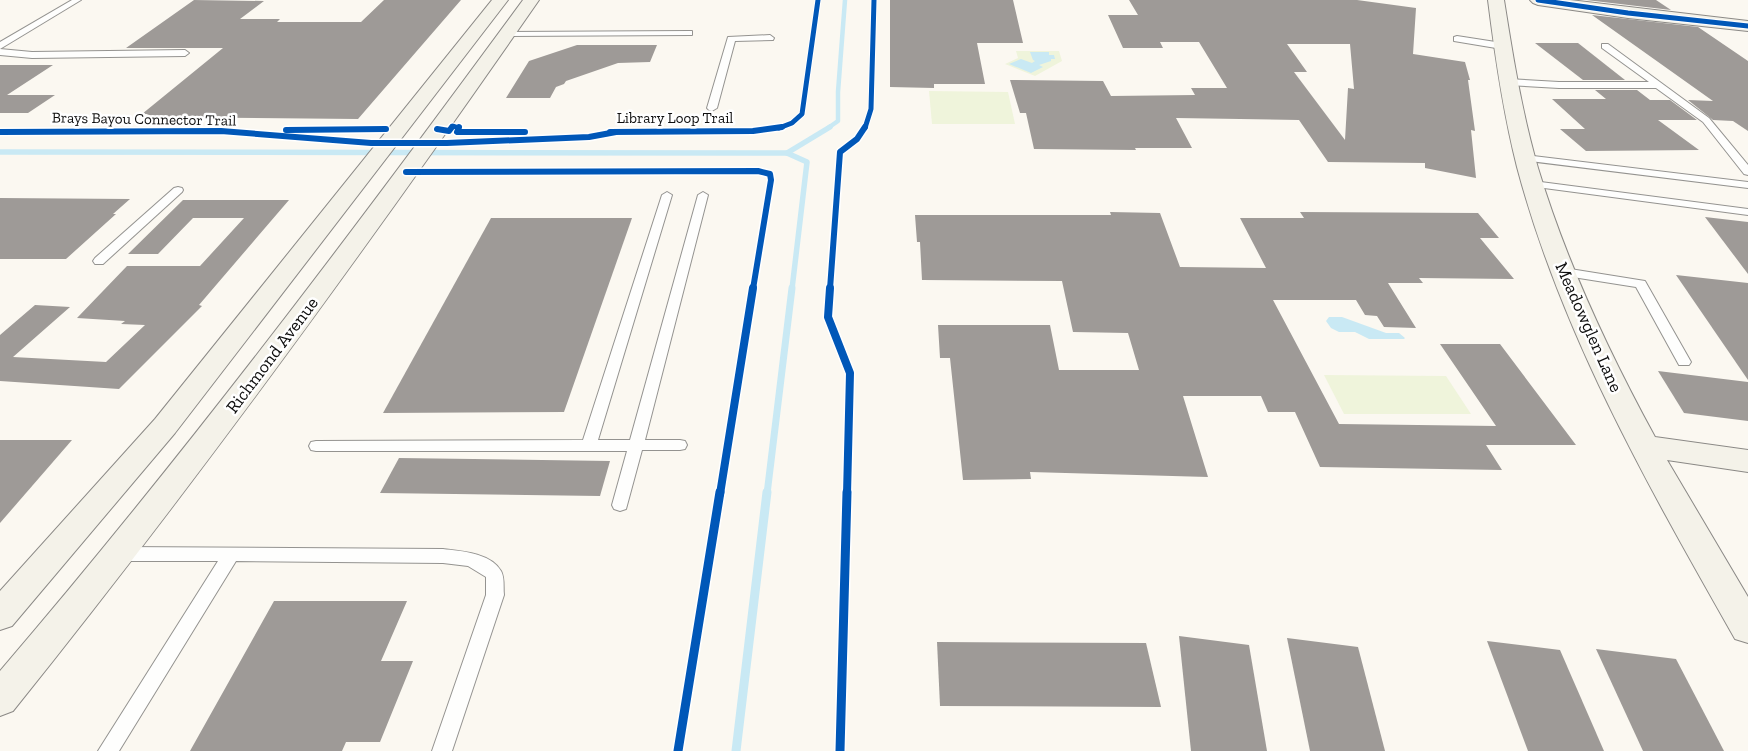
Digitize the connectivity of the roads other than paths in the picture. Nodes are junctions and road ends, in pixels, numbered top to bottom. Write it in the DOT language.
graph roads {
  1 [pos="77,0"];
  2 [pos="500,0"];
  3 [pos="531,0"];
  4 [pos="1496,0"];
  5 [pos="1538,0"];
  6 [pos="482,22"];
  7 [pos="1748,26"];
  8 [pos="511,28"];
  9 [pos="689,33"];
  10 [pos="770,38"];
  11 [pos="1456,39"];
  12 [pos="0,46"];
  13 [pos="1502,46"];
  14 [pos="1605,46"];
  15 [pos="0,52"];
  16 [pos="185,53"];
  17 [pos="1507,82"];
  18 [pos="1658,85"];
  19 [pos="712,108"];
  20 [pos="1525,158"];
  21 [pos="1748,172"];
  22 [pos="1533,184"];
  23 [pos="1748,185"];
  24 [pos="178,190"];
  25 [pos="667,195"];
  26 [pos="703,195"];
  27 [pos="1748,212"];
  28 [pos="301,251"];
  29 [pos="349,251"];
  30 [pos="99,261"];
  31 [pos="1564,272"];
  32 [pos="1684,362"];
  33 [pos="165,426"];
  34 [pos="209,440"];
  35 [pos="588,445"];
  36 [pos="680,445"];
  37 [pos="316,446"];
  38 [pos="636,446"];
  39 [pos="1644,446"];
  40 [pos="1748,461"];
  41 [pos="620,505"];
  42 [pos="120,554"];
  43 [pos="231,555"];
  44 [pos="0,615"];
  45 [pos="1748,628"];
  46 [pos="0,699"];
  47 [pos="108,751"];
  48 [pos="442,751"];
  1 -- 12 [label="lane"];
  2 -- 6 [label="main road"];
  3 -- 8 [label="main road, Richmond Avenue"];
  4 -- 13 [label="main road, Meadowglen Lane"];
  5 -- 7 [label="main road"];
  6 -- 8 [label="main road"];
  6 -- 28 [label="main road"];
  8 -- 9 [label="lane"];
  8 -- 29 [label="main road, Richmond Avenue"];
  10 -- 19 [label="lane"];
  11 -- 13 [label="lane"];
  13 -- 17 [label="main road, Meadowglen Lane"];
  14 -- 18 [label="lane"];
  15 -- 16 [label="lane"];
  17 -- 18 [label="lane"];
  17 -- 20 [label="main road, Meadowglen Lane"];
  18 -- 21 [label="lane"];
  20 -- 22 [label="main road, Meadowglen Lane"];
  20 -- 23 [label="lane"];
  22 -- 27 [label="lane"];
  22 -- 31 [label="main road, Meadowglen Lane"];
  24 -- 30 [label="lane"];
  25 -- 35 [label="lane"];
  26 -- 38 [label="lane"];
  28 -- 29 [label="main road"];
  28 -- 33 [label="main road"];
  29 -- 34 [label="main road, Richmond Avenue"];
  31 -- 32 [label="lane"];
  31 -- 39 [label="main road, Meadowglen Lane"];
  33 -- 34 [label="main road"];
  33 -- 44 [label="main road"];
  34 -- 42 [label="main road, Richmond Avenue"];
  35 -- 37 [label="lane"];
  35 -- 38 [label="lane"];
  36 -- 38 [label="lane"];
  38 -- 41 [label="lane"];
  39 -- 40 [label="main road"];
  39 -- 45 [label="main road, Meadowglen Lane"];
  42 -- 43 [label="lane"];
  42 -- 46 [label="main road, Richmond Avenue"];
  43 -- 47 [label="lane"];
  43 -- 48 [label="lane"];
}
